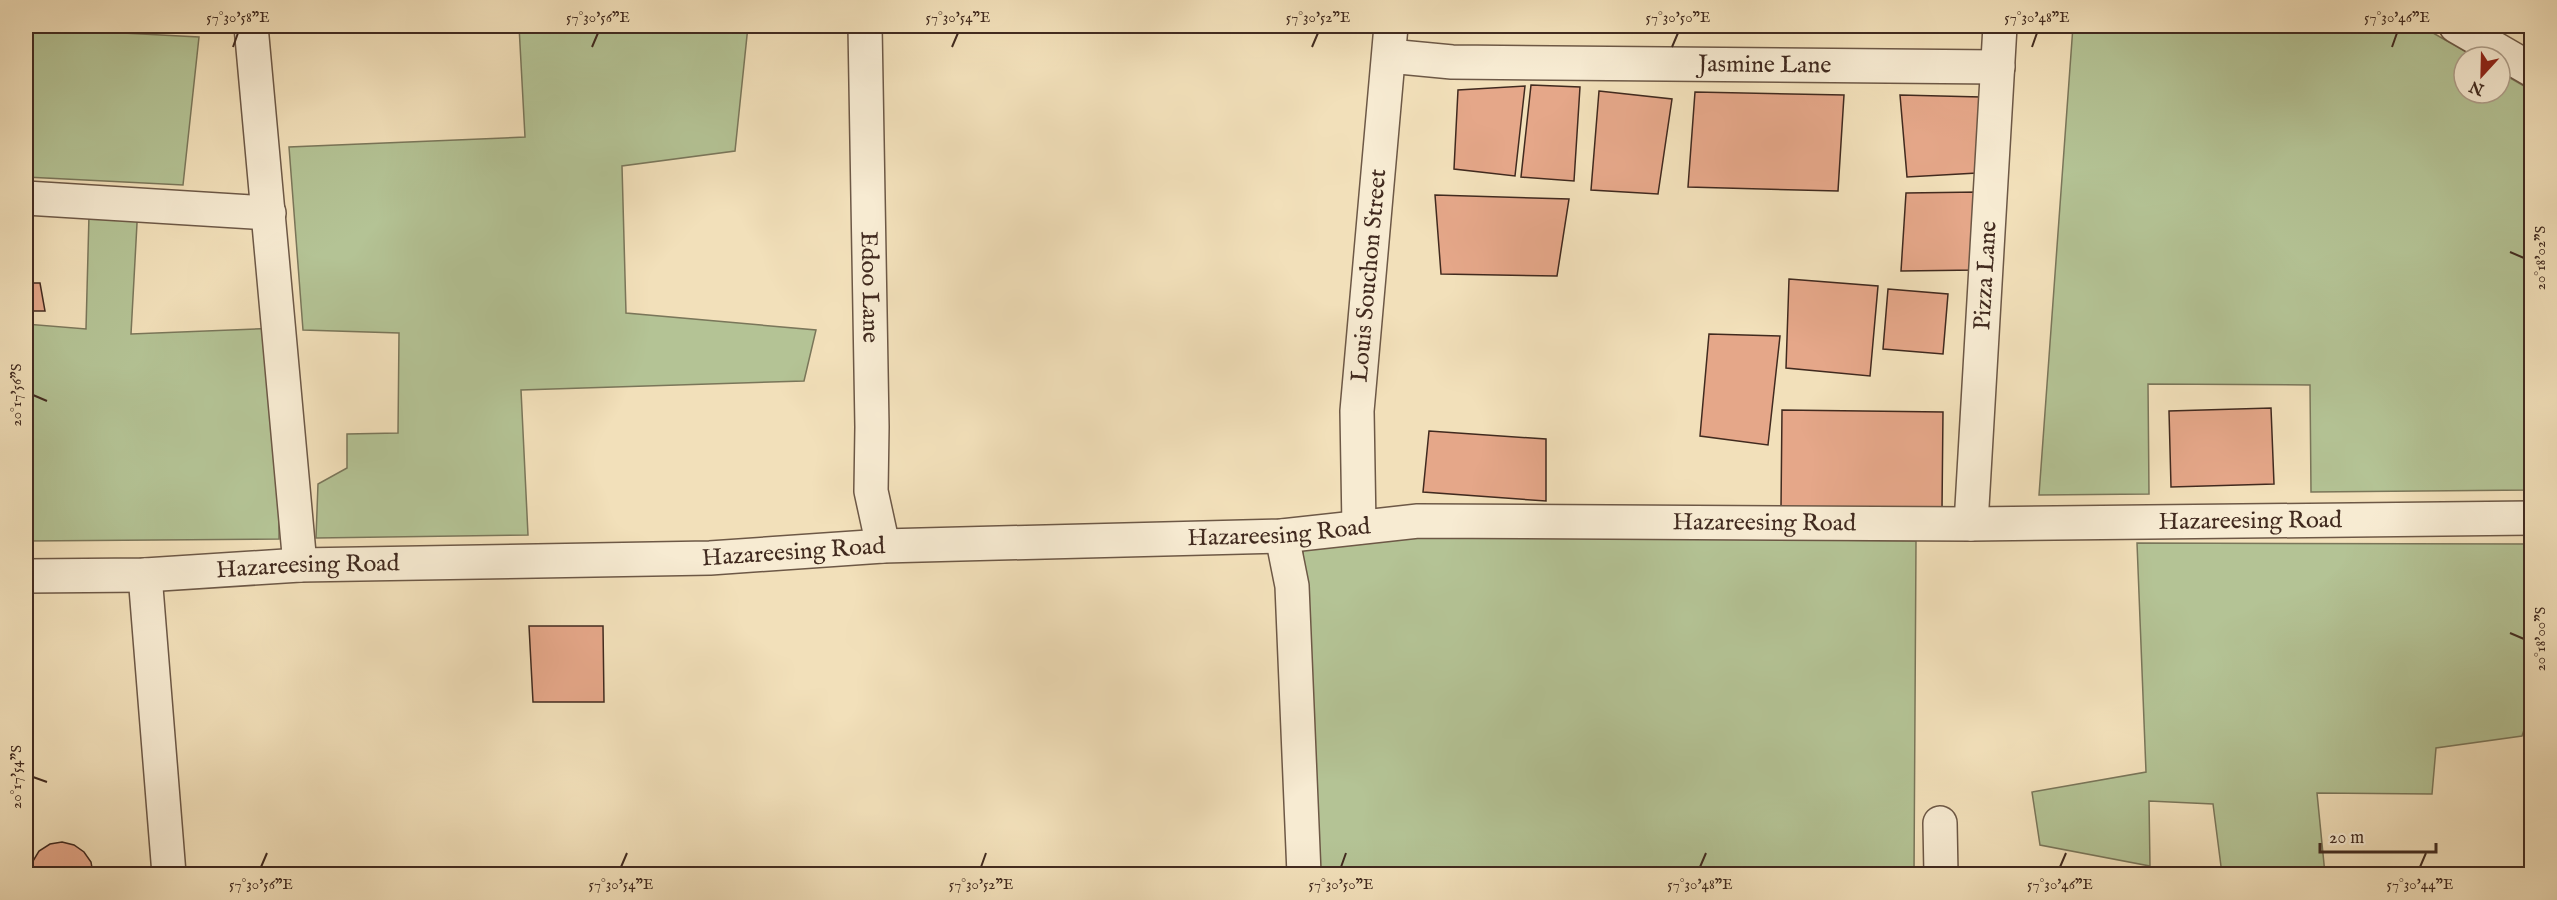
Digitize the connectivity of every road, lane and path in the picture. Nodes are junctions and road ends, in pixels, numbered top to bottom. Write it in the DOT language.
graph roads {
  1 [pos="251,26"];
  2 [pos="865,26"];
  3 [pos="2000,26"];
  4 [pos="2456,26"];
  5 [pos="1390,41"];
  6 [pos="1998,67"];
  7 [pos="2532,70"];
  8 [pos="26,198"];
  9 [pos="269,213"];
  10 [pos="2532,518"];
  11 [pos="1971,524"];
  12 [pos="1359,527"];
  13 [pos="1282,536"];
  14 [pos="883,546"];
  15 [pos="300,566"];
  16 [pos="145,575"];
  17 [pos="26,576"];
  18 [pos="1940,823"];
  19 [pos="170,874"];
  20 [pos="1304,874"];
  21 [pos="1941,874"];
  1 -- 9 [label="street"];
  2 -- 14 [label="street, Edoo Lane"];
  3 -- 6 [label="street, Pizza Lane"];
  4 -- 7 [label="street"];
  5 -- 6 [label="street, Jasmine Lane"];
  5 -- 12 [label="street, Louis Souchon Street"];
  6 -- 11 [label="street, Pizza Lane"];
  8 -- 9 [label="street"];
  9 -- 15 [label="street"];
  10 -- 11 [label="street, Hazareesing Road"];
  11 -- 12 [label="street, Hazareesing Road"];
  12 -- 13 [label="street, Hazareesing Road"];
  13 -- 14 [label="street, Hazareesing Road"];
  13 -- 20 [label="street"];
  14 -- 15 [label="street, Hazareesing Road"];
  15 -- 16 [label="street, Hazareesing Road"];
  16 -- 17 [label="street, Hazareesing Road"];
  16 -- 19 [label="street"];
  18 -- 21 [label="street"];
}
